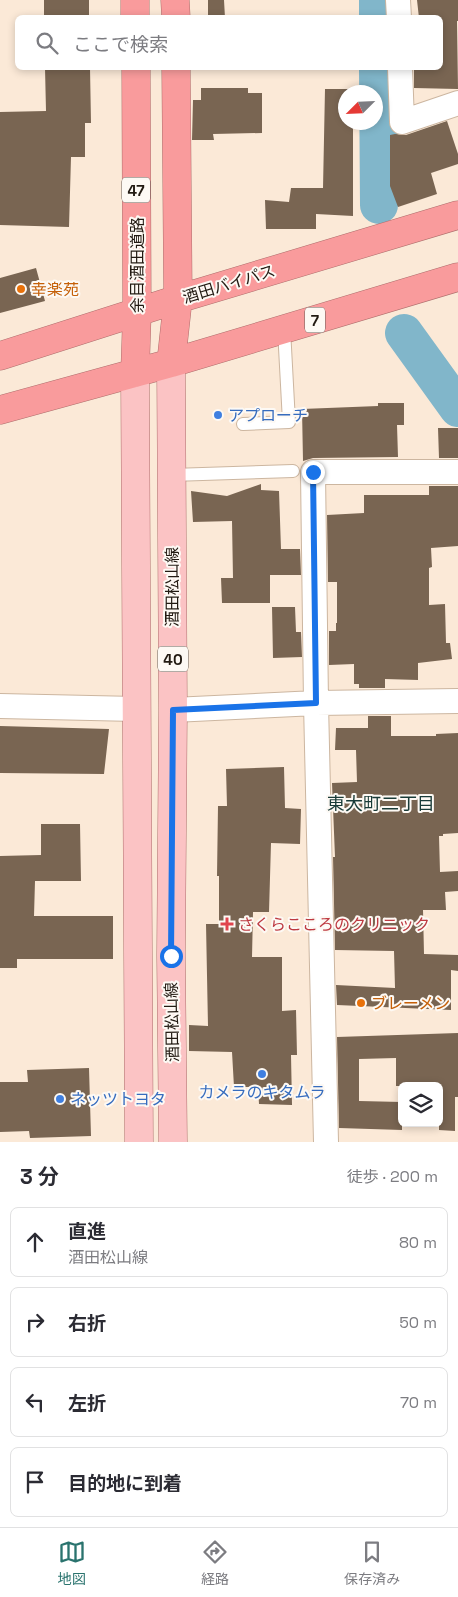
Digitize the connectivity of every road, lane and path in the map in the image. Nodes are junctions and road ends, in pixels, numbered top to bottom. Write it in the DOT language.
graph roads {
  1 [pos="135,0"];
  2 [pos="175,0"];
  3 [pos="398,0"];
  4 [pos="135,15"];
  5 [pos="176,15"];
  6 [pos="399,15"];
  7 [pos="136,70"];
  8 [pos="176,70"];
  9 [pos="400,70"];
  10 [pos="458,103"];
  11 [pos="458,215"];
  12 [pos="458,277"];
  13 [pos="178,299"];
  14 [pos="137,312"];
  15 [pos="284,329"];
  16 [pos="0,356"];
  17 [pos="171,363"];
  18 [pos="135,373"];
  19 [pos="0,410"];
  20 [pos="243,424"];
  21 [pos="292,472"];
  22 [pos="458,472"];
  23 [pos="172,475"];
  24 [pos="458,701"];
  25 [pos="316,703"];
  26 [pos="0,706"];
  27 [pos="136,709"];
  28 [pos="173,710"];
  29 [pos="139,1142"];
  30 [pos="173,1142"];
  31 [pos="326,1142"];
  1 -- 4 [label="highway"];
  2 -- 5 [label="highway"];
  3 -- 6 [label="street"];
  7 -- 14 [label="highway, 余目酒田道路 / 47"];
  8 -- 13 [label="highway"];
  9 -- 10 [label="street"];
  11 -- 13 [label="highway, 酒田バイパス"];
  12 -- 15 [label="highway, 7"];
  13 -- 14 [label="highway, 酒田バイパス"];
  13 -- 17 [label="highway"];
  14 -- 16 [label="highway, 酒田バイパス"];
  14 -- 18 [label="highway, 余目酒田道路 / 47"];
  15 -- 17 [label="highway, 7"];
  15 -- 20 [label="lane"];
  17 -- 18 [label="highway, 7"];
  17 -- 23 [label="main road, 酒田松山線 / 40"];
  18 -- 19 [label="highway, 7"];
  18 -- 27 [label="main road, 酒田松山線 / 40"];
  21 -- 23 [label="lane"];
  22 -- 25 [label="street"];
  23 -- 28 [label="main road, 酒田松山線 / 40"];
  24 -- 25 [label="street"];
  25 -- 28 [label="street"];
  25 -- 31 [label="street"];
  26 -- 27 [label="street"];
  27 -- 29 [label="main road, 酒田松山線 / 40"];
  28 -- 30 [label="main road, 酒田松山線 / 40"];
}
